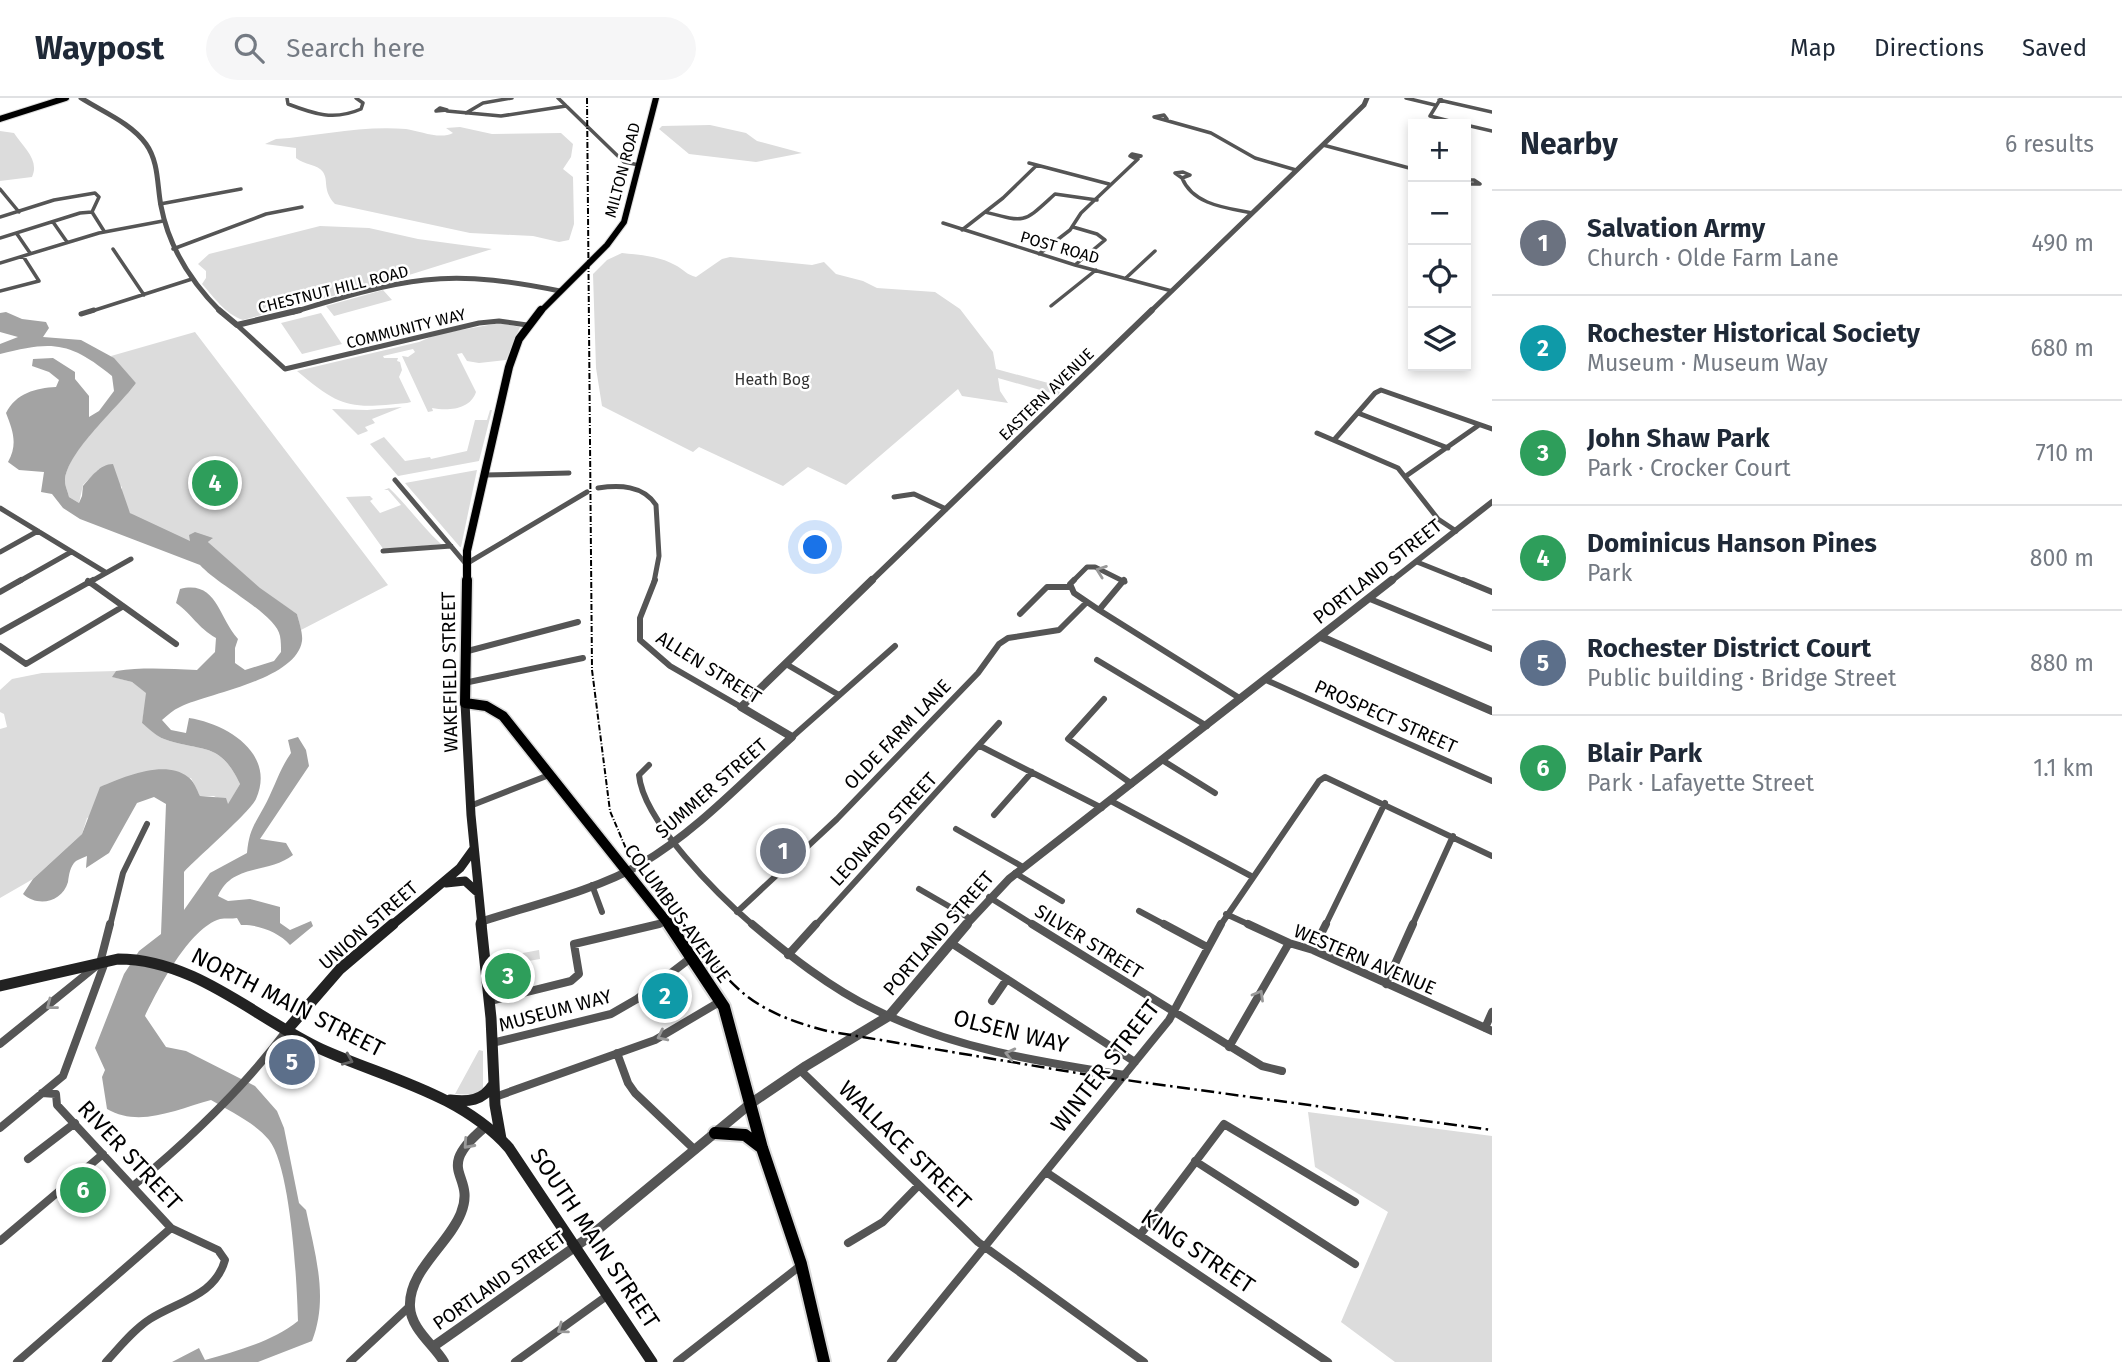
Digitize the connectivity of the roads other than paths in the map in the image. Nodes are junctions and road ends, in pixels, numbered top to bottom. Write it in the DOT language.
graph roads {
  1 [pos="66,98"];
  2 [pos="81,98"];
  3 [pos="286,98"];
  4 [pos="356,98"];
  5 [pos="512,98"];
  6 [pos="558,98"];
  7 [pos="656,98"];
  8 [pos="1367,98"];
  9 [pos="1406,98"];
  10 [pos="1440,99"];
  11 [pos="50,100"];
  12 [pos="1435,105"];
  13 [pos="566,106"];
  14 [pos="447,111"];
  15 [pos="1492,112"];
  16 [pos="466,113"];
  17 [pos="0,117"];
  18 [pos="1167,119"];
  19 [pos="1441,119"];
  20 [pos="1471,126"];
  21 [pos="1492,131"];
  22 [pos="1322,145"];
  23 [pos="1138,159"];
  24 [pos="1029,163"];
  25 [pos="639,164"];
  26 [pos="1037,166"];
  27 [pos="1408,168"];
  28 [pos="1296,170"];
  29 [pos="1182,178"];
  30 [pos="1108,184"];
  31 [pos="0,189"];
  32 [pos="241,189"];
  33 [pos="1097,200"];
  34 [pos="160,204"];
  35 [pos="302,207"];
  36 [pos="19,212"];
  37 [pos="92,212"];
  38 [pos="985,212"];
  39 [pos="1252,213"];
  40 [pos="0,217"];
  41 [pos="163,220"];
  42 [pos="53,222"];
  43 [pos="943,223"];
  44 [pos="1073,227"];
  45 [pos="962,230"];
  46 [pos="104,231"];
  47 [pos="17,234"];
  48 [pos="0,238"];
  49 [pos="67,242"];
  50 [pos="607,245"];
  51 [pos="113,249"];
  52 [pos="173,249"];
  53 [pos="1155,251"];
  54 [pos="30,253"];
  55 [pos="1039,254"];
  56 [pos="23,256"];
  57 [pos="0,263"];
  58 [pos="1075,265"];
  59 [pos="1096,270"];
  60 [pos="1127,277"];
  61 [pos="192,279"];
  62 [pos="0,291"];
  63 [pos="560,291"];
  64 [pos="1172,291"];
  65 [pos="144,295"];
  66 [pos="1051,306"];
  67 [pos="81,314"];
  68 [pos="237,325"];
  69 [pos="527,326"];
  70 [pos="292,368"];
  71 [pos="1357,413"];
  72 [pos="1479,425"];
  73 [pos="1492,429"];
  74 [pos="1317,433"];
  75 [pos="1334,440"];
  76 [pos="1448,448"];
  77 [pos="569,473"];
  78 [pos="484,475"];
  79 [pos="1406,476"];
  80 [pos="396,481"];
  81 [pos="598,488"];
  82 [pos="586,492"];
  83 [pos="894,497"];
  84 [pos="1492,502"];
  85 [pos="0,508"];
  86 [pos="946,509"];
  87 [pos="38,531"];
  88 [pos="1456,531"];
  89 [pos="450,546"];
  90 [pos="383,551"];
  91 [pos="0,552"];
  92 [pos="71,552"];
  93 [pos="131,559"];
  94 [pos="1417,562"];
  95 [pos="466,564"];
  96 [pos="105,572"];
  97 [pos="88,581"];
  98 [pos="1070,587"];
  99 [pos="0,592"];
  100 [pos="1492,592"];
  101 [pos="1370,599"];
  102 [pos="1087,603"];
  103 [pos="121,607"];
  104 [pos="1100,610"];
  105 [pos="1020,614"];
  106 [pos="578,622"];
  107 [pos="0,632"];
  108 [pos="1321,637"];
  109 [pos="176,644"];
  110 [pos="0,646"];
  111 [pos="895,646"];
  112 [pos="1492,649"];
  113 [pos="464,652"];
  114 [pos="583,658"];
  115 [pos="1097,660"];
  116 [pos="786,664"];
  117 [pos="1266,680"];
  118 [pos="464,683"];
  119 [pos="838,695"];
  120 [pos="1104,699"];
  121 [pos="1241,699"];
  122 [pos="465,704"];
  123 [pos="741,707"];
  124 [pos="1492,711"];
  125 [pos="999,723"];
  126 [pos="1207,726"];
  127 [pos="792,737"];
  128 [pos="980,746"];
  129 [pos="1162,760"];
  130 [pos="649,765"];
  131 [pos="1032,772"];
  132 [pos="549,775"];
  133 [pos="1492,781"];
  134 [pos="1132,784"];
  135 [pos="1215,793"];
  136 [pos="1111,801"];
  137 [pos="1385,803"];
  138 [pos="470,806"];
  139 [pos="1102,808"];
  140 [pos="994,815"];
  141 [pos="147,824"];
  142 [pos="956,829"];
  143 [pos="1453,836"];
  144 [pos="674,843"];
  145 [pos="474,849"];
  146 [pos="1492,856"];
  147 [pos="1023,867"];
  148 [pos="627,871"];
  149 [pos="1015,873"];
  150 [pos="1251,876"];
  151 [pos="592,885"];
  152 [pos="440,886"];
  153 [pos="919,889"];
  154 [pos="477,893"];
  155 [pos="989,897"];
  156 [pos="1062,901"];
  157 [pos="602,912"];
  158 [pos="737,912"];
  159 [pos="1139,912"];
  160 [pos="1226,915"];
  161 [pos="971,919"];
  162 [pos="480,922"];
  163 [pos="668,922"];
  164 [pos="951,943"];
  165 [pos="1289,943"];
  166 [pos="1207,947"];
  167 [pos="1313,950"];
  168 [pos="788,954"];
  169 [pos="692,957"];
  170 [pos="103,962"];
  171 [pos="1007,979"];
  172 [pos="1386,984"];
  173 [pos="0,986"];
  174 [pos="721,1001"];
  175 [pos="992,1001"];
  176 [pos="490,1002"];
  177 [pos="1492,1012"];
  178 [pos="1173,1013"];
  179 [pos="889,1016"];
  180 [pos="287,1030"];
  181 [pos="1489,1030"];
  182 [pos="492,1043"];
  183 [pos="0,1045"];
  184 [pos="1229,1046"];
  185 [pos="617,1053"];
  186 [pos="1135,1062"];
  187 [pos="800,1070"];
  188 [pos="1282,1071"];
  189 [pos="1125,1075"];
  190 [pos="63,1076"];
  191 [pos="493,1084"];
  192 [pos="42,1093"];
  193 [pos="56,1094"];
  194 [pos="494,1097"];
  195 [pos="448,1100"];
  196 [pos="750,1104"];
  197 [pos="75,1123"];
  198 [pos="485,1127"];
  199 [pos="0,1128"];
  200 [pos="715,1133"];
  201 [pos="501,1139"];
  202 [pos="762,1148"];
  203 [pos="695,1150"];
  204 [pos="103,1154"];
  205 [pos="28,1159"];
  206 [pos="1195,1161"];
  207 [pos="1046,1172"];
  208 [pos="133,1186"];
  209 [pos="918,1186"];
  210 [pos="1355,1202"];
  211 [pos="171,1228"];
  212 [pos="1140,1235"];
  213 [pos="0,1241"];
  214 [pos="848,1244"];
  215 [pos="577,1247"];
  216 [pos="985,1247"];
  217 [pos="801,1264"];
  218 [pos="1355,1264"];
  219 [pos="608,1295"];
  220 [pos="410,1306"];
  221 [pos="434,1346"];
  222 [pos="1323,1361"];
  223 [pos="17,1362"];
  224 [pos="106,1362"];
  225 [pos="350,1362"];
  226 [pos="444,1362"];
  227 [pos="516,1362"];
  228 [pos="652,1362"];
  229 [pos="677,1362"];
  230 [pos="824,1362"];
  231 [pos="891,1362"];
  232 [pos="1144,1362"];
  1 -- 11 [label="highway"];
  2 -- 34 [label="street, CHESTNUT HILL ROAD"];
  3 -- 4 [label="street"];
  5 -- 16 [label="street"];
  6 -- 13 [label="street"];
  7 -- 25 [label="main road, MILTON ROAD"];
  8 -- 22 [label="street, EASTERN AVENUE"];
  9 -- 12 [label="street"];
  10 -- 12 [label="street"];
  10 -- 15 [label="street"];
  11 -- 17 [label="highway"];
  12 -- 19 [label="street"];
  13 -- 16 [label="street"];
  13 -- 25 [label="street"];
  14 -- 16 [label="street"];
  18 -- 28 [label="street"];
  20 -- 21 [label="street"];
  22 -- 27 [label="street"];
  22 -- 28 [label="street, EASTERN AVENUE"];
  23 -- 30 [label="street"];
  24 -- 26 [label="street"];
  25 -- 50 [label="main road, MILTON ROAD"];
  26 -- 30 [label="street"];
  26 -- 38 [label="street"];
  28 -- 39 [label="street, EASTERN AVENUE"];
  29 -- 39 [label="street"];
  30 -- 33 [label="street"];
  31 -- 36 [label="street"];
  32 -- 34 [label="street"];
  33 -- 38 [label="street"];
  33 -- 44 [label="street"];
  34 -- 41 [label="street, CHESTNUT HILL ROAD"];
  35 -- 52 [label="street"];
  36 -- 37 [label="street"];
  36 -- 40 [label="street"];
  37 -- 42 [label="street"];
  37 -- 46 [label="street"];
  38 -- 45 [label="street"];
  39 -- 64 [label="street, EASTERN AVENUE"];
  41 -- 46 [label="street"];
  41 -- 52 [label="street, CHESTNUT HILL ROAD"];
  42 -- 47 [label="street"];
  42 -- 49 [label="street"];
  43 -- 45 [label="street, POST ROAD"];
  44 -- 55 [label="street"];
  44 -- 58 [label="street"];
  45 -- 55 [label="street, POST ROAD"];
  46 -- 49 [label="street"];
  47 -- 48 [label="street"];
  47 -- 54 [label="street"];
  49 -- 54 [label="street"];
  50 -- 63 [label="main road, WAKEFIELD STREET"];
  51 -- 65 [label="street"];
  52 -- 61 [label="street, CHESTNUT HILL ROAD"];
  53 -- 60 [label="street"];
  54 -- 56 [label="street"];
  55 -- 58 [label="street, POST ROAD"];
  56 -- 57 [label="street"];
  56 -- 62 [label="street"];
  58 -- 59 [label="street, POST ROAD"];
  59 -- 60 [label="street, POST ROAD"];
  59 -- 66 [label="street"];
  60 -- 64 [label="street, POST ROAD"];
  61 -- 65 [label="street"];
  61 -- 68 [label="street, CHESTNUT HILL ROAD"];
  63 -- 68 [label="street, CHESTNUT HILL ROAD"];
  63 -- 69 [label="main road, WAKEFIELD STREET"];
  64 -- 86 [label="street, EASTERN AVENUE"];
  65 -- 67 [label="street"];
  68 -- 70 [label="street, CHESTNUT HILL ROAD"];
  69 -- 70 [label="street, COMMUNITY WAY"];
  69 -- 78 [label="main road, WAKEFIELD STREET"];
  71 -- 72 [label="street"];
  71 -- 75 [label="street"];
  71 -- 76 [label="street"];
  72 -- 73 [label="street"];
  72 -- 76 [label="street"];
  74 -- 75 [label="street"];
  75 -- 79 [label="street"];
  76 -- 79 [label="street"];
  77 -- 78 [label="street"];
  78 -- 95 [label="main road, WAKEFIELD STREET"];
  79 -- 88 [label="street"];
  80 -- 89 [label="street"];
  81 -- 123 [label="street, ALLEN STREET"];
  82 -- 95 [label="street"];
  83 -- 86 [label="street"];
  84 -- 88 [label="street, PORTLAND STREET"];
  85 -- 87 [label="street"];
  86 -- 116 [label="street, EASTERN AVENUE"];
  87 -- 91 [label="street"];
  87 -- 92 [label="street"];
  88 -- 94 [label="street, PORTLAND STREET"];
  89 -- 90 [label="street"];
  89 -- 95 [label="street"];
  92 -- 96 [label="street"];
  92 -- 99 [label="street"];
  93 -- 96 [label="street"];
  94 -- 100 [label="street"];
  94 -- 101 [label="street, PORTLAND STREET"];
  95 -- 113 [label="main road, WAKEFIELD STREET"];
  96 -- 97 [label="street"];
  97 -- 103 [label="street"];
  97 -- 107 [label="street"];
  98 -- 102 [label="street"];
  104 -- 98 [label="street, one-way"];
  98 -- 105 [label="street"];
  101 -- 108 [label="street, PORTLAND STREET"];
  101 -- 112 [label="street"];
  102 -- 104 [label="street"];
  102 -- 158 [label="street, OLDE FARM LANE"];
  103 -- 109 [label="street"];
  103 -- 110 [label="street"];
  104 -- 121 [label="street"];
  106 -- 113 [label="street"];
  108 -- 117 [label="street, PORTLAND STREET"];
  108 -- 124 [label="street"];
  111 -- 119 [label="street, SUMMER STREET"];
  113 -- 118 [label="main road, WAKEFIELD STREET"];
  114 -- 118 [label="street"];
  115 -- 126 [label="street"];
  116 -- 119 [label="street"];
  116 -- 123 [label="street, EASTERN AVENUE"];
  117 -- 121 [label="street, PORTLAND STREET"];
  117 -- 133 [label="street, PROSPECT STREET"];
  118 -- 122 [label="main road, WAKEFIELD STREET"];
  119 -- 127 [label="street, SUMMER STREET"];
  120 -- 134 [label="street"];
  121 -- 126 [label="street, PORTLAND STREET"];
  122 -- 132 [label="main road, COLUMBUS AVENUE"];
  122 -- 138 [label="main road, WAKEFIELD STREET"];
  123 -- 127 [label="street, ALLEN STREET"];
  125 -- 128 [label="street, LEONARD STREET"];
  126 -- 129 [label="street, PORTLAND STREET"];
  127 -- 144 [label="street, SUMMER STREET"];
  128 -- 131 [label="street"];
  128 -- 168 [label="street, LEONARD STREET"];
  129 -- 134 [label="street, PORTLAND STREET"];
  129 -- 135 [label="street"];
  130 -- 144 [label="street, OLSEN WAY"];
  131 -- 139 [label="street"];
  131 -- 140 [label="street"];
  132 -- 138 [label="street"];
  132 -- 148 [label="main road, COLUMBUS AVENUE"];
  134 -- 136 [label="street, PORTLAND STREET"];
  136 -- 139 [label="street, PORTLAND STREET"];
  136 -- 150 [label="street"];
  137 -- 143 [label="street"];
  137 -- 150 [label="street, WINTER STREET"];
  137 -- 167 [label="street"];
  138 -- 145 [label="main road, WAKEFIELD STREET"];
  139 -- 147 [label="street, PORTLAND STREET"];
  141 -- 170 [label="street, RIVER STREET"];
  142 -- 147 [label="street"];
  143 -- 146 [label="street"];
  143 -- 172 [label="street"];
  144 -- 148 [label="street, SUMMER STREET"];
  144 -- 158 [label="street, OLSEN WAY"];
  145 -- 152 [label="main road, UNION STREET"];
  145 -- 154 [label="main road, WAKEFIELD STREET"];
  147 -- 149 [label="street, PORTLAND STREET"];
  148 -- 151 [label="street, SUMMER STREET"];
  148 -- 163 [label="main road, COLUMBUS AVENUE"];
  149 -- 155 [label="street, PORTLAND STREET"];
  149 -- 156 [label="street"];
  150 -- 160 [label="street, WINTER STREET"];
  151 -- 157 [label="street"];
  151 -- 162 [label="street, SUMMER STREET"];
  152 -- 154 [label="main road"];
  152 -- 180 [label="main road, UNION STREET"];
  153 -- 161 [label="street"];
  154 -- 162 [label="main road, WAKEFIELD STREET"];
  155 -- 161 [label="street, PORTLAND STREET"];
  155 -- 178 [label="street, SILVER STREET"];
  158 -- 168 [label="street, OLSEN WAY"];
  159 -- 166 [label="street"];
  160 -- 165 [label="street, WESTERN AVENUE"];
  160 -- 166 [label="street, WINTER STREET"];
  161 -- 164 [label="street, PORTLAND STREET"];
  162 -- 176 [label="main road, WAKEFIELD STREET"];
  163 -- 169 [label="main road, COLUMBUS AVENUE"];
  163 -- 176 [label="street"];
  164 -- 171 [label="street"];
  164 -- 179 [label="street, PORTLAND STREET"];
  165 -- 167 [label="street, WESTERN AVENUE"];
  184 -- 165 [label="street, one-way"];
  166 -- 178 [label="street, WINTER STREET"];
  167 -- 172 [label="street, WESTERN AVENUE"];
  168 -- 179 [label="street, OLSEN WAY"];
  169 -- 174 [label="main road, COLUMBUS AVENUE"];
  169 -- 182 [label="street, MUSEUM WAY"];
  170 -- 173 [label="main road, NORTH MAIN STREET"];
  170 -- 180 [label="main road, NORTH MAIN STREET"];
  170 -- 183 [label="street, one-way"];
  170 -- 190 [label="street, RIVER STREET"];
  171 -- 175 [label="street"];
  171 -- 186 [label="street"];
  172 -- 181 [label="street, WESTERN AVENUE"];
  174 -- 185 [label="street, one-way"];
  174 -- 196 [label="main road, COLUMBUS AVENUE"];
  176 -- 182 [label="main road, WAKEFIELD STREET"];
  177 -- 181 [label="street"];
  178 -- 184 [label="street, SILVER STREET"];
  178 -- 186 [label="street, WINTER STREET"];
  179 -- 187 [label="street, PORTLAND STREET"];
  189 -- 179 [label="street, OLSEN WAY, one-way"];
  180 -- 195 [label="main road, NORTH MAIN STREET, one-way"];
  180 -- 208 [label="street"];
  182 -- 191 [label="main road, WAKEFIELD STREET"];
  184 -- 188 [label="street, SILVER STREET"];
  185 -- 194 [label="street"];
  185 -- 203 [label="street"];
  186 -- 189 [label="street, WINTER STREET"];
  187 -- 196 [label="street, PORTLAND STREET"];
  187 -- 209 [label="street, WALLACE STREET"];
  189 -- 207 [label="street, WINTER STREET"];
  190 -- 192 [label="street"];
  190 -- 193 [label="street, RIVER STREET"];
  191 -- 194 [label="main road, WAKEFIELD STREET"];
  191 -- 195 [label="main road"];
  192 -- 193 [label="street, RIVER STREET"];
  192 -- 199 [label="street"];
  193 -- 197 [label="street, RIVER STREET"];
  194 -- 201 [label="main road, WAKEFIELD STREET"];
  195 -- 198 [label="main road, NORTH MAIN STREET"];
  196 -- 200 [label="street, PORTLAND STREET"];
  196 -- 202 [label="main road, COLUMBUS AVENUE"];
  197 -- 204 [label="street, RIVER STREET"];
  197 -- 205 [label="street"];
  198 -- 201 [label="main road, NORTH MAIN STREET"];
  198 -- 220 [label="street, one-way"];
  200 -- 202 [label="main road"];
  200 -- 203 [label="street, PORTLAND STREET"];
  201 -- 215 [label="main road, SOUTH MAIN STREET"];
  202 -- 217 [label="main road, COLUMBUS AVENUE"];
  203 -- 215 [label="street, PORTLAND STREET"];
  204 -- 208 [label="street, RIVER STREET"];
  204 -- 213 [label="street"];
  206 -- 210 [label="street"];
  206 -- 212 [label="street"];
  206 -- 218 [label="street"];
  207 -- 212 [label="street, KING STREET"];
  207 -- 216 [label="street, WINTER STREET"];
  208 -- 211 [label="street, RIVER STREET"];
  209 -- 214 [label="street"];
  209 -- 216 [label="street, WALLACE STREET"];
  211 -- 223 [label="street"];
  211 -- 224 [label="street, RIVER STREET"];
  212 -- 222 [label="street, KING STREET"];
  215 -- 219 [label="main road, SOUTH MAIN STREET"];
  215 -- 221 [label="street, PORTLAND STREET"];
  216 -- 231 [label="street, WINTER STREET"];
  216 -- 232 [label="street, WALLACE STREET"];
  217 -- 229 [label="street"];
  217 -- 230 [label="main road, COLUMBUS AVENUE"];
  219 -- 227 [label="street, one-way"];
  219 -- 228 [label="main road, SOUTH MAIN STREET"];
  220 -- 221 [label="street"];
  220 -- 225 [label="street"];
  221 -- 226 [label="street"];
}
